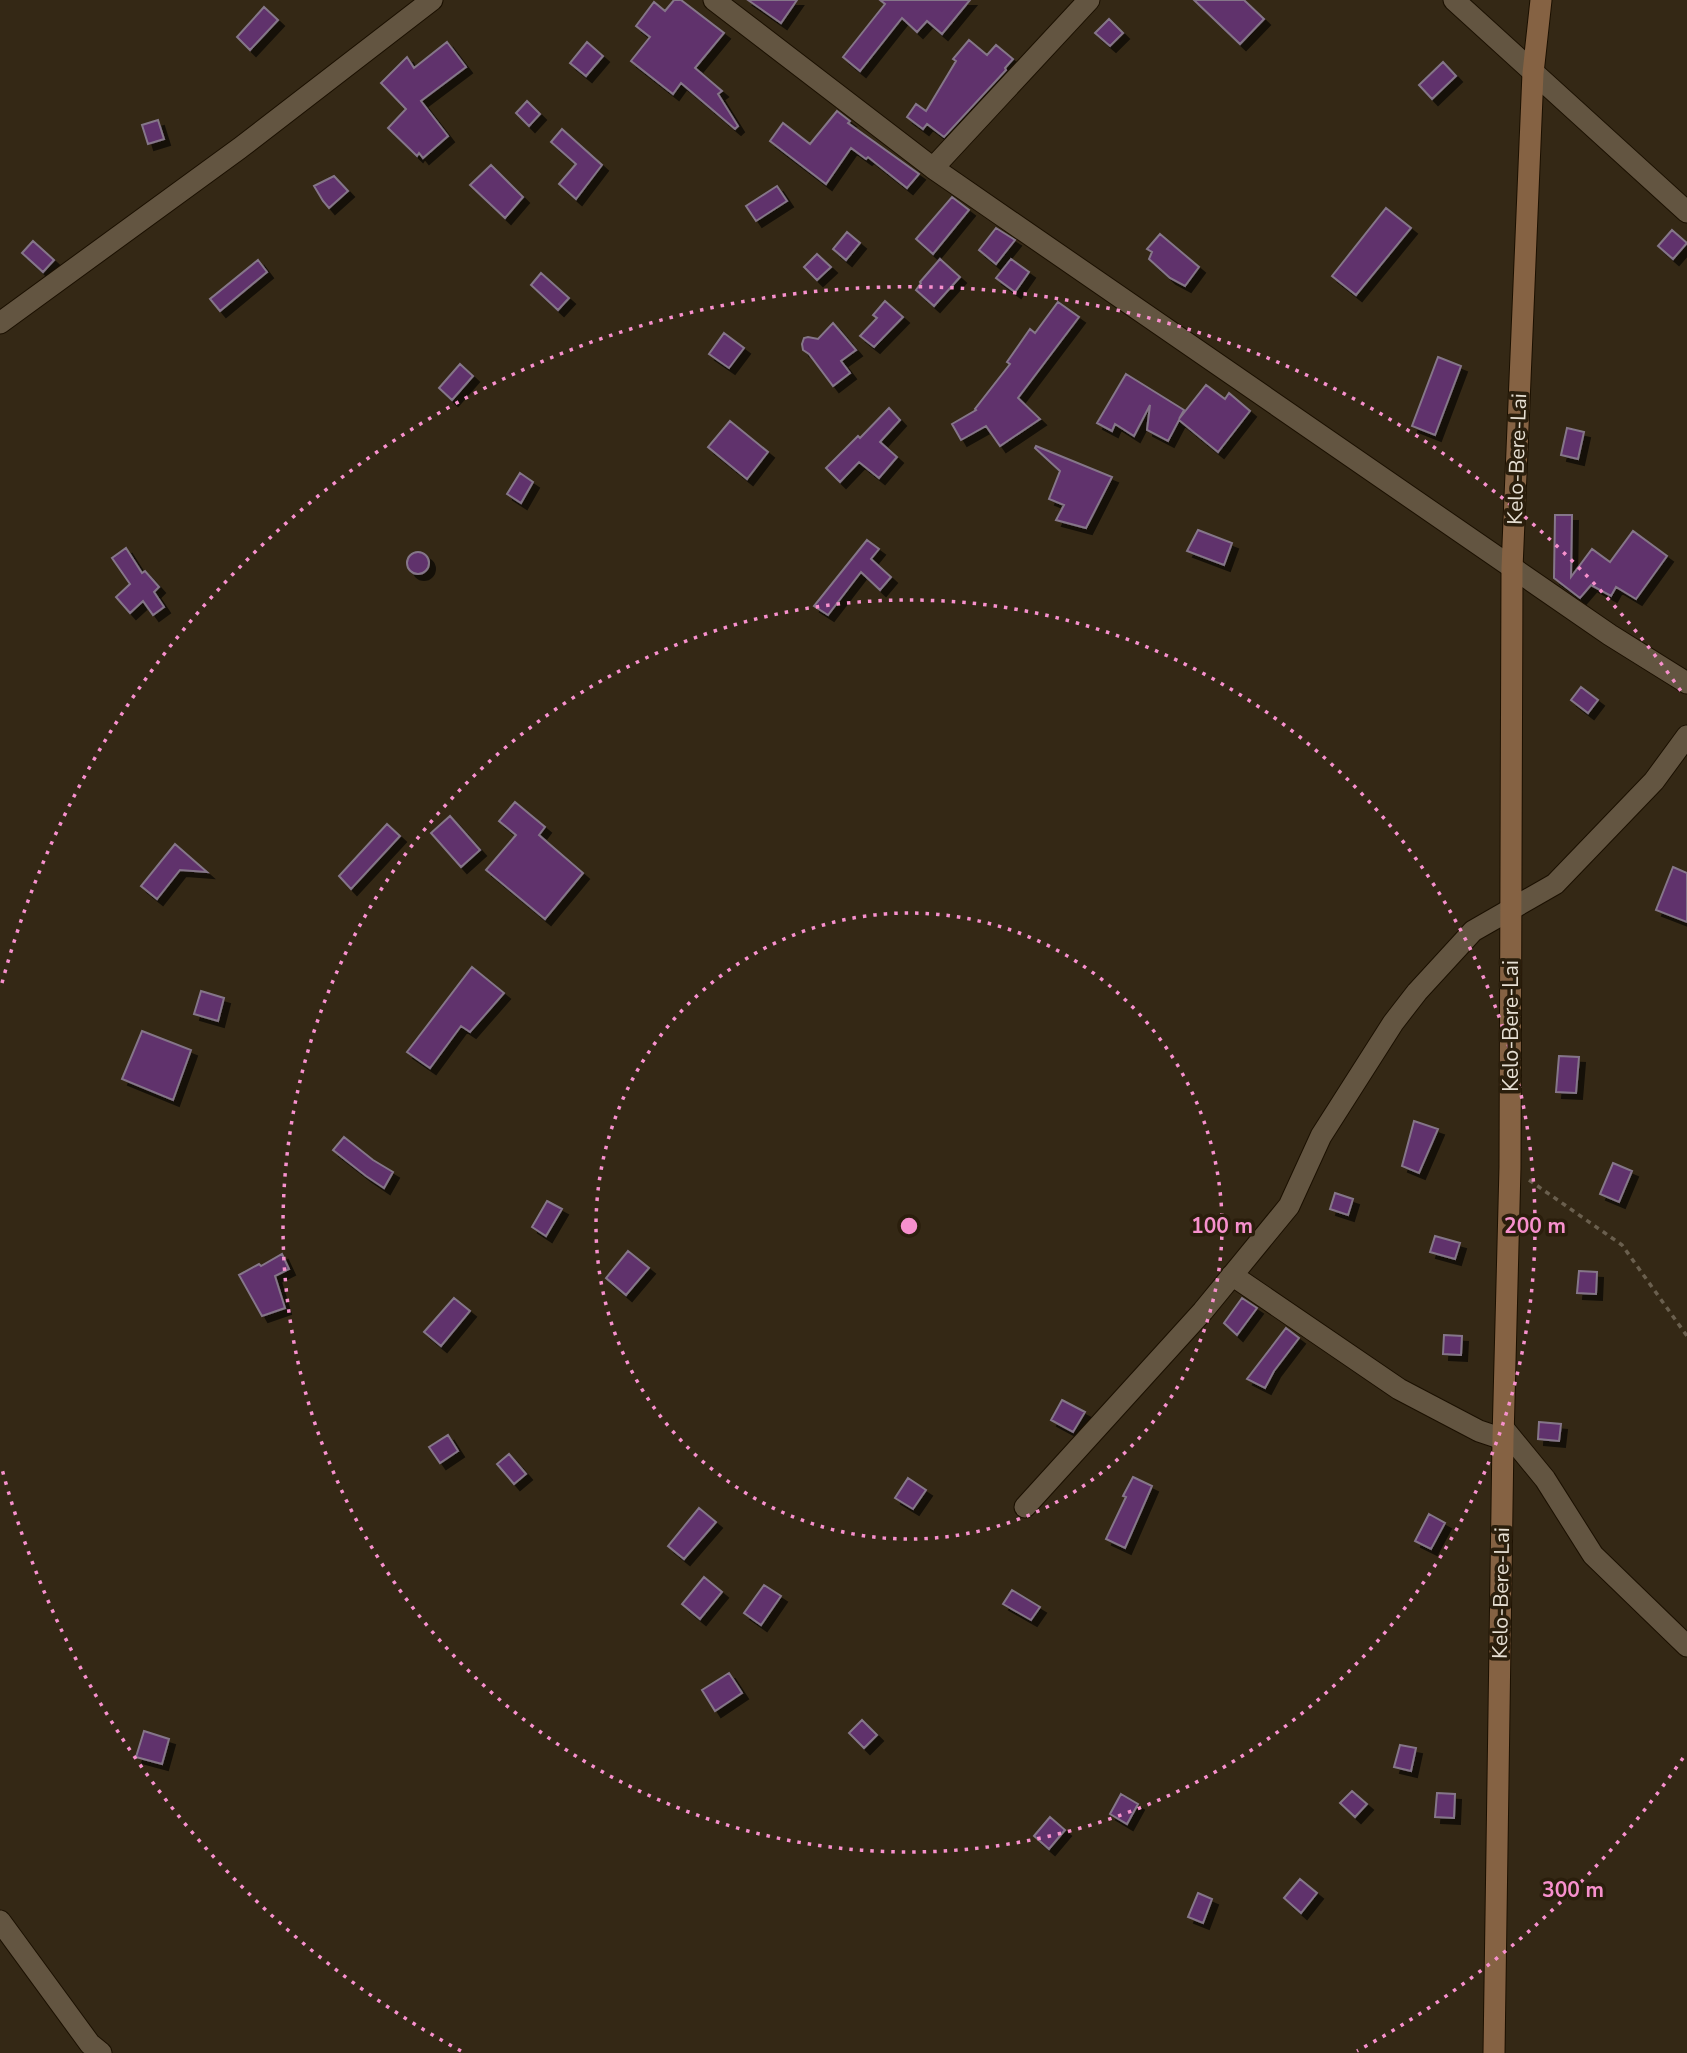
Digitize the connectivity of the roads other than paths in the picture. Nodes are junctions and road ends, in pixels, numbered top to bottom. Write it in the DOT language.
graph roads {
  1 [pos="432,0"];
  2 [pos="714,0"];
  3 [pos="1089,0"];
  4 [pos="1454,0"];
  5 [pos="1541,0"];
  6 [pos="1533,73"];
  7 [pos="933,168"];
  8 [pos="1687,212"];
  9 [pos="0,323"];
  10 [pos="1512,568"];
  11 [pos="1687,683"];
  12 [pos="1687,736"];
  13 [pos="1511,909"];
  14 [pos="1232,1275"];
  15 [pos="1504,1434"];
  16 [pos="1025,1507"];
  17 [pos="1687,1646"];
  18 [pos="0,1921"];
  19 [pos="101,2053"];
  20 [pos="1494,2053"];
  1 -- 9 [label="street"];
  2 -- 7 [label="street"];
  3 -- 7 [label="street"];
  4 -- 6 [label="street"];
  5 -- 6 [label="main road, Kelo-Bere-Lai"];
  6 -- 8 [label="street"];
  6 -- 10 [label="main road, Kelo-Bere-Lai"];
  7 -- 10 [label="street"];
  10 -- 11 [label="street"];
  10 -- 13 [label="main road, Kelo-Bere-Lai"];
  12 -- 13 [label="street"];
  13 -- 14 [label="street"];
  13 -- 15 [label="main road, Kelo-Bere-Lai"];
  14 -- 15 [label="street"];
  14 -- 16 [label="street"];
  15 -- 17 [label="street"];
  15 -- 20 [label="main road, Kelo-Bere-Lai"];
  18 -- 19 [label="street"];
}
